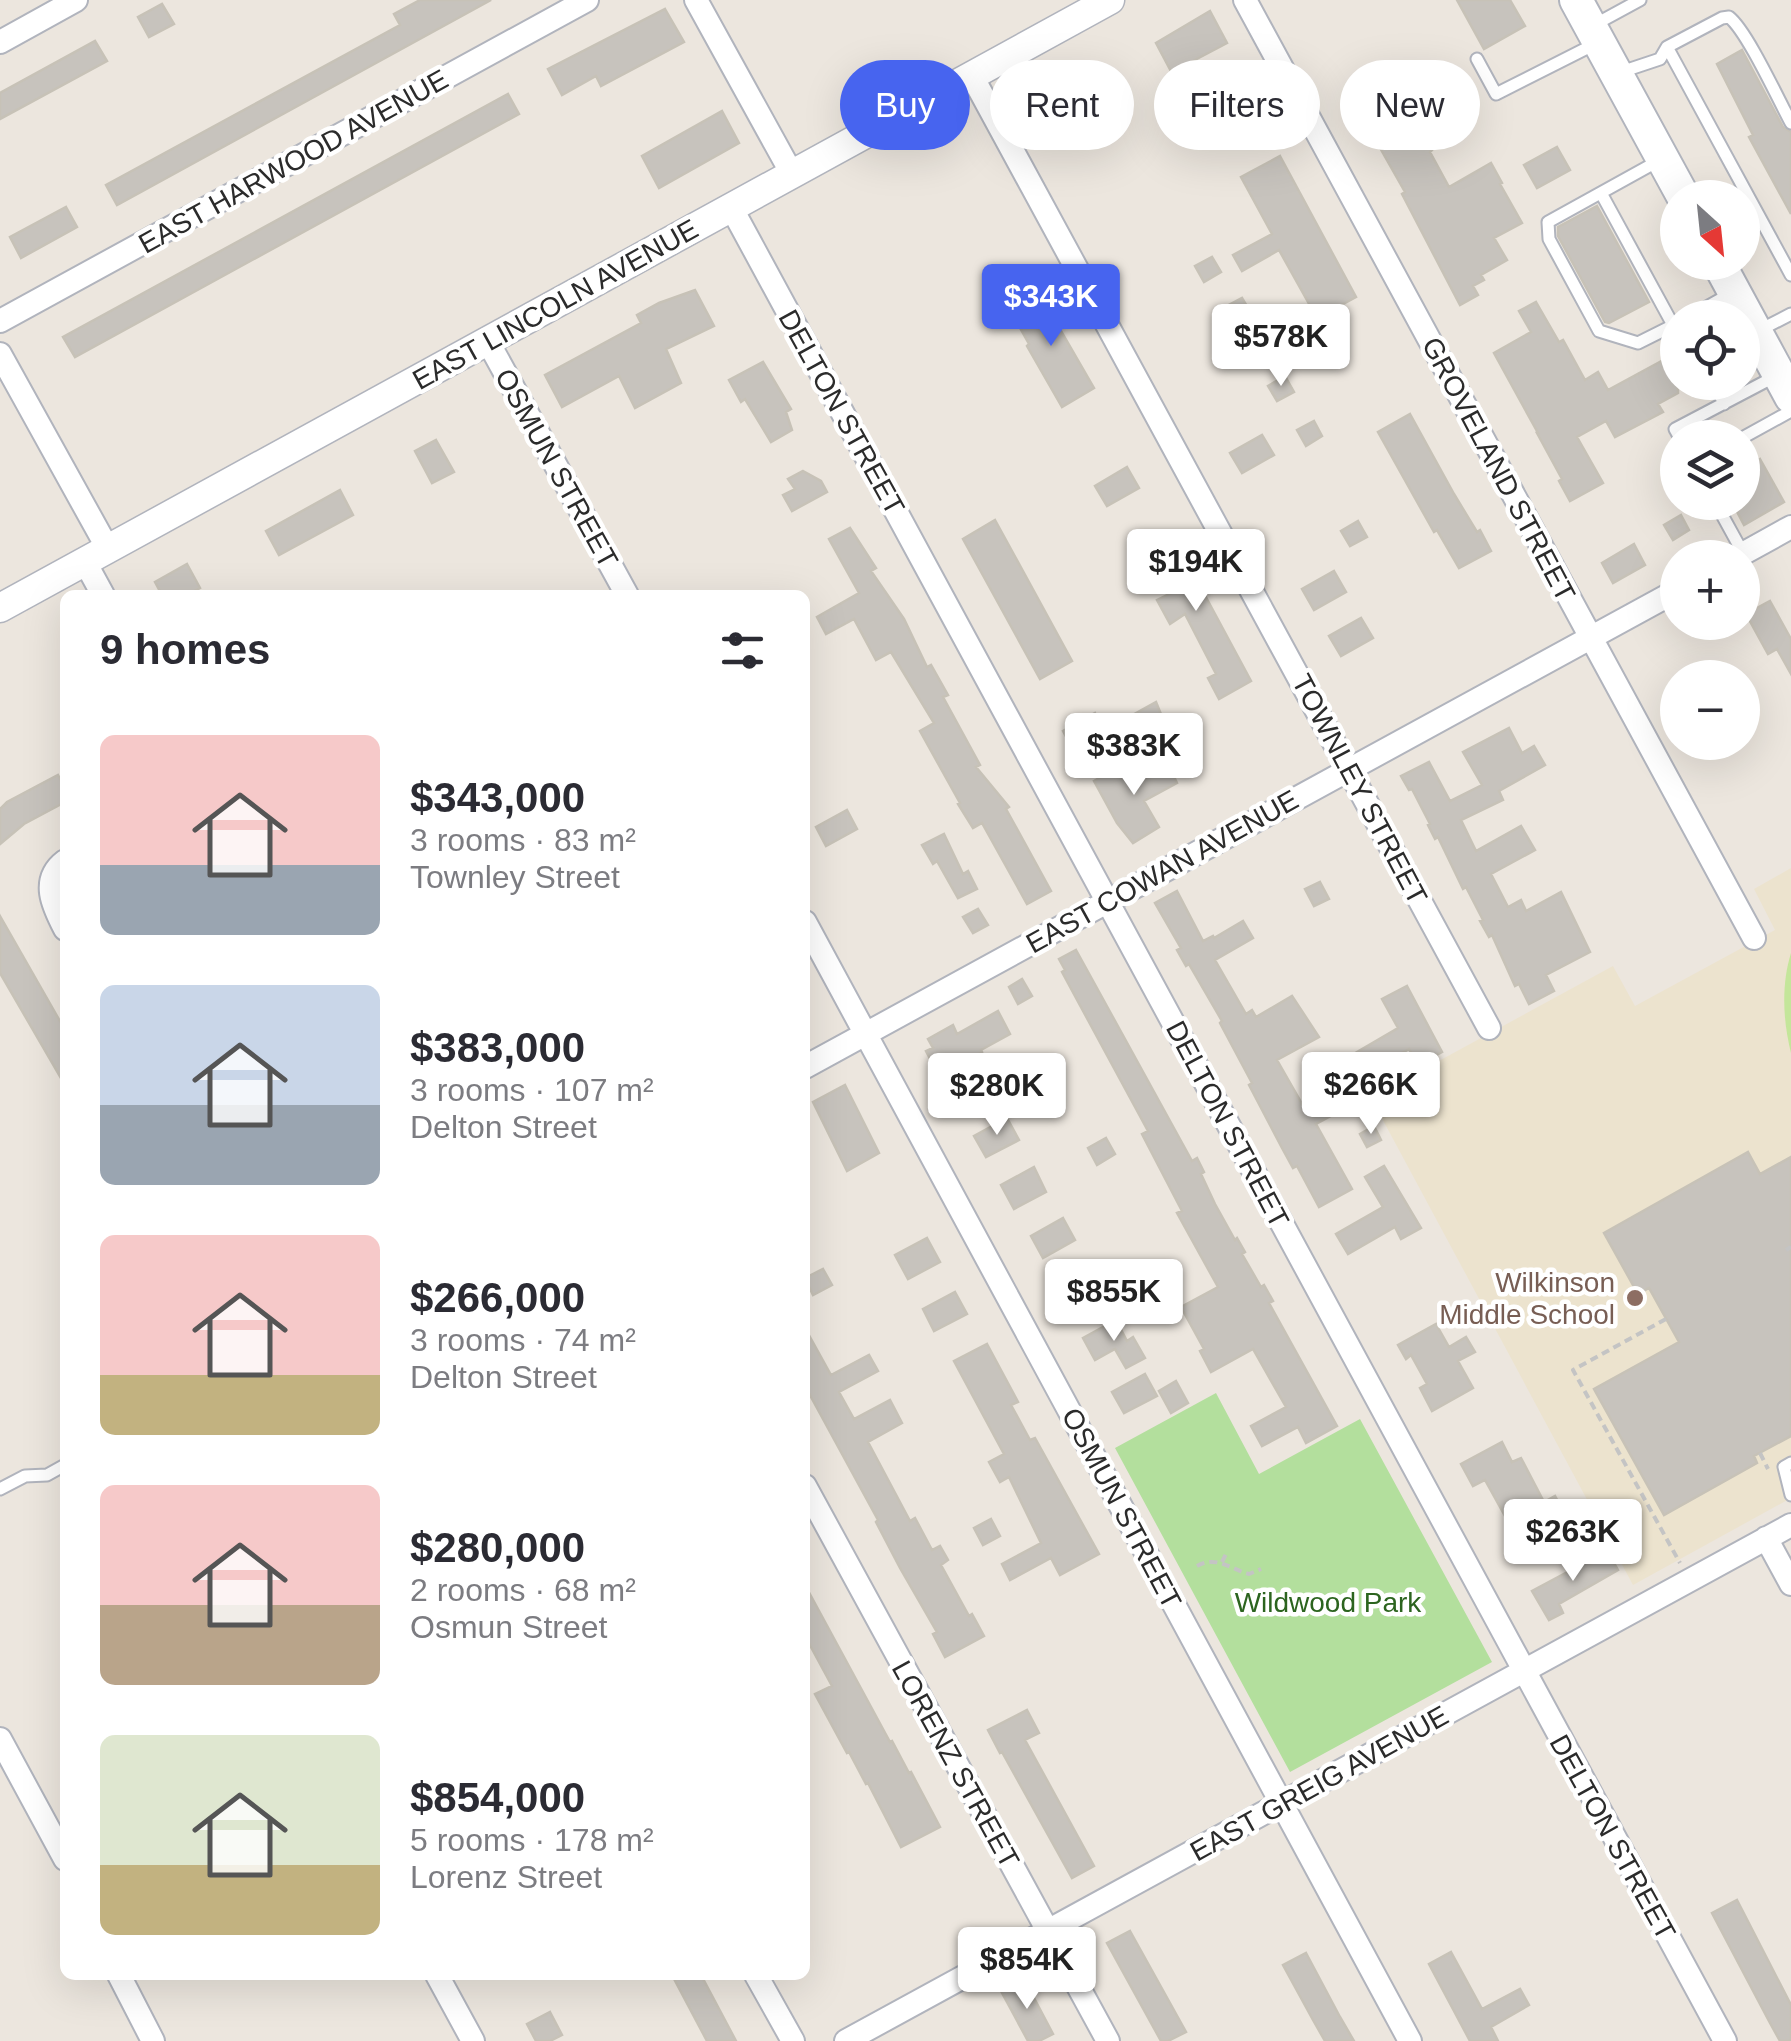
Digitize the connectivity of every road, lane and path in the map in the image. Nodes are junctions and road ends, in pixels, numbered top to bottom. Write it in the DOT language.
graph roads {
  1 [pos="76,0"];
  2 [pos="587,0"];
  3 [pos="696,0"];
  4 [pos="1110,0"];
  5 [pos="1245,0"];
  6 [pos="1640,0"];
  7 [pos="1588,23"];
  8 [pos="0,42"];
  9 [pos="1667,47"];
  10 [pos="1477,59"];
  11 [pos="1616,73"];
  12 [pos="972,76"];
  13 [pos="1791,122"];
  14 [pos="1663,158"];
  15 [pos="792,174"];
  16 [pos="1675,180"];
  17 [pos="1601,192"];
  18 [pos="731,207"];
  19 [pos="1791,276"];
  20 [pos="1728,280"];
  21 [pos="1734,292"];
  22 [pos="1662,300"];
  23 [pos="1720,300"];
  24 [pos="1791,314"];
  25 [pos="0,322"];
  26 [pos="1660,332"];
  27 [pos="488,340"];
  28 [pos="0,354"];
  29 [pos="1775,374"];
  30 [pos="1722,400"];
  31 [pos="1724,404"];
  32 [pos="1694,420"];
  33 [pos="1751,420"];
  34 [pos="1791,527"];
  35 [pos="1760,544"];
  36 [pos="96,555"];
  37 [pos="102,590"];
  38 [pos="624,590"];
  39 [pos="1660,600"];
  40 [pos="0,608"];
  41 [pos="1590,638"];
  42 [pos="1350,769"];
  43 [pos="60,864"];
  44 [pos="1108,901"];
  45 [pos="60,920"];
  46 [pos="810,931"];
  47 [pos="1754,938"];
  48 [pos="1489,1028"];
  49 [pos="866,1034"];
  50 [pos="810,1064"];
  51 [pos="1666,1319"];
  52 [pos="1609,1417"];
  53 [pos="1602,1421"];
  54 [pos="1791,1463"];
  55 [pos="60,1468"];
  56 [pos="1648,1487"];
  57 [pos="0,1490"];
  58 [pos="1640,1491"];
  59 [pos="810,1495"];
  60 [pos="1791,1495"];
  61 [pos="1791,1525"];
  62 [pos="1766,1538"];
  63 [pos="1227,1552"];
  64 [pos="1222,1562"];
  65 [pos="1680,1563"];
  66 [pos="1197,1566"];
  67 [pos="1261,1568"];
  68 [pos="1791,1584"];
  69 [pos="1524,1672"];
  70 [pos="0,1739"];
  71 [pos="1281,1804"];
  72 [pos="60,1850"];
  73 [pos="1048,1932"];
  74 [pos="122,1980"];
  75 [pos="439,1980"];
  76 [pos="759,1980"];
  77 [pos="153,2041"];
  78 [pos="473,2041"];
  79 [pos="792,2041"];
  80 [pos="846,2041"];
  81 [pos="1108,2041"];
  82 [pos="1410,2041"];
  83 [pos="1724,2041"];
  1 -- 8 [label="street"];
  2 -- 25 [label="street, EAST HARWOOD AVENUE"];
  3 -- 15 [label="street"];
  4 -- 12 [label="street, EAST LINCOLN AVENUE"];
  5 -- 41 [label="street, GROVELAND STREET"];
  6 -- 7 [label="lane"];
  7 -- 10 [label="lane"];
  7 -- 11 [label="main road"];
  9 -- 11 [label="lane"];
  9 -- 13 [label="lane"];
  9 -- 19 [label="lane"];
  11 -- 14 [label="main road"];
  12 -- 15 [label="street, EAST LINCOLN AVENUE"];
  12 -- 42 [label="street, TOWNLEY STREET"];
  14 -- 16 [label="main road"];
  14 -- 17 [label="lane"];
  15 -- 18 [label="street, EAST LINCOLN AVENUE"];
  17 -- 22 [label="lane"];
  17 -- 26 [label="lane"];
  18 -- 27 [label="street, EAST LINCOLN AVENUE"];
  18 -- 44 [label="street, DELTON STREET"];
  20 -- 21 [label="main road"];
  21 -- 23 [label="lane"];
  21 -- 29 [label="main road"];
  24 -- 29 [label="lane"];
  27 -- 36 [label="street, EAST LINCOLN AVENUE"];
  27 -- 38 [label="street, OSMUN STREET"];
  28 -- 36 [label="street"];
  29 -- 31 [label="lane"];
  29 -- 33 [label="lane"];
  30 -- 31 [label="lane"];
  31 -- 32 [label="lane"];
  34 -- 35 [label="street"];
  36 -- 37 [label="street"];
  36 -- 40 [label="street, EAST LINCOLN AVENUE"];
  39 -- 41 [label="street, EAST COWAN AVENUE"];
  41 -- 42 [label="street, EAST COWAN AVENUE"];
  41 -- 47 [label="street, GROVELAND STREET"];
  42 -- 44 [label="street, EAST COWAN AVENUE"];
  42 -- 48 [label="street, TOWNLEY STREET"];
  43 -- 45 [label="street"];
  44 -- 49 [label="street, EAST COWAN AVENUE"];
  44 -- 69 [label="street, DELTON STREET"];
  46 -- 49 [label="street, OSMUN STREET"];
  49 -- 50 [label="street, EAST COWAN AVENUE"];
  49 -- 71 [label="street, OSMUN STREET"];
  51 -- 53 [label="path"];
  52 -- 53 [label="path"];
  53 -- 58 [label="path"];
  54 -- 60 [label="lane"];
  55 -- 57 [label="lane"];
  56 -- 58 [label="path"];
  58 -- 65 [label="path"];
  59 -- 73 [label="street, LORENZ STREET"];
  61 -- 62 [label="street, EAST GREIG AVENUE"];
  62 -- 68 [label="street"];
  62 -- 69 [label="street, EAST GREIG AVENUE"];
  63 -- 64 [label="path"];
  64 -- 66 [label="path"];
  64 -- 67 [label="path"];
  69 -- 71 [label="street, EAST GREIG AVENUE"];
  69 -- 83 [label="street, DELTON STREET"];
  70 -- 72 [label="street"];
  71 -- 73 [label="street, EAST GREIG AVENUE"];
  71 -- 82 [label="street, OSMUN STREET"];
  73 -- 80 [label="street, EAST GREIG AVENUE"];
  73 -- 81 [label="street, LORENZ STREET"];
  74 -- 77 [label="street"];
  75 -- 78 [label="street"];
  76 -- 79 [label="street"];
}
